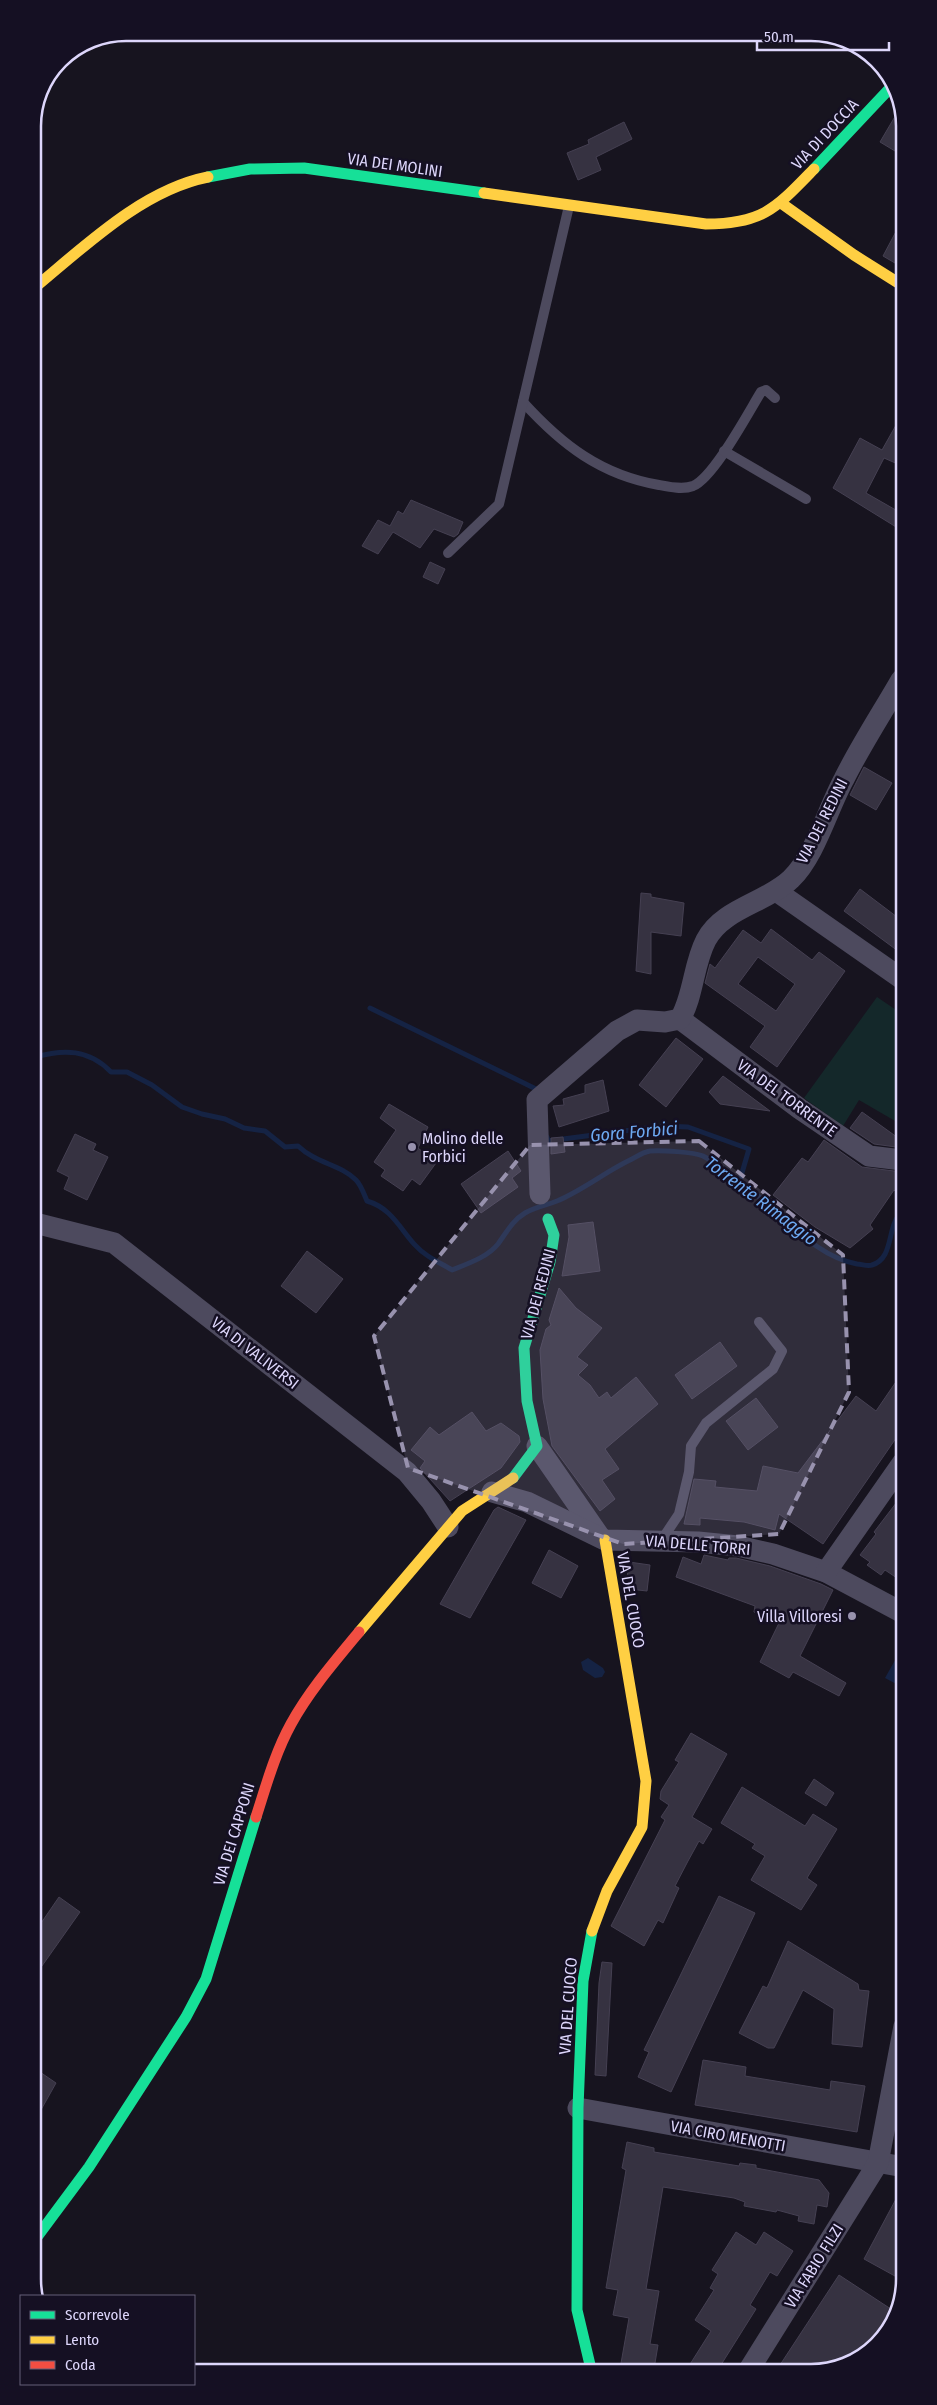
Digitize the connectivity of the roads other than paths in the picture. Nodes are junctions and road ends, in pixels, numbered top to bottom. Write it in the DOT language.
graph roads {
  1 [pos="888,91"];
  2 [pos="781,203"];
  3 [pos="569,205"];
  4 [pos="54,273"];
  5 [pos="41,278"];
  6 [pos="896,282"];
  7 [pos="41,283"];
  8 [pos="775,398"];
  9 [pos="523,402"];
  10 [pos="724,451"];
  11 [pos="806,499"];
  12 [pos="448,553"];
  13 [pos="896,689"];
  14 [pos="776,890"];
  15 [pos="896,975"];
  16 [pos="680,1019"];
  17 [pos="896,1159"];
  18 [pos="540,1194"];
  19 [pos="548,1219"];
  20 [pos="41,1225"];
  21 [pos="759,1322"];
  22 [pos="538,1446"];
  23 [pos="896,1472"];
  24 [pos="492,1492"];
  25 [pos="448,1526"];
  26 [pos="602,1539"];
  27 [pos="661,1541"];
  28 [pos="826,1572"];
  29 [pos="896,1609"];
  30 [pos="896,2068"];
  31 [pos="578,2108"];
  32 [pos="878,2164"];
  33 [pos="896,2167"];
  34 [pos="41,2231"];
  35 [pos="590,2364"];
  36 [pos="753,2364"];
  1 -- 2 [label="street, VIA DI DOCCIA"];
  2 -- 3 [label="street, VIA DEI MOLINI"];
  2 -- 6 [label="street"];
  3 -- 4 [label="street, VIA DEI MOLINI"];
  3 -- 9 [label="lane"];
  4 -- 5 [label="lane"];
  4 -- 7 [label="street, VIA DEI MOLINI"];
  8 -- 10 [label="lane"];
  9 -- 10 [label="lane"];
  9 -- 12 [label="lane"];
  10 -- 11 [label="lane"];
  13 -- 14 [label="street, VIA DEI REDINI"];
  14 -- 15 [label="street"];
  14 -- 16 [label="street, VIA DEI REDINI"];
  16 -- 17 [label="street, VIA DEL TORRENTE"];
  16 -- 18 [label="street"];
  19 -- 22 [label="street, VIA DEI REDINI"];
  20 -- 25 [label="street, VIA DI VALIVERSI"];
  21 -- 27 [label="lane"];
  22 -- 24 [label="street, VIA DEI CAPPONI"];
  22 -- 26 [label="street"];
  23 -- 28 [label="street"];
  24 -- 25 [label="street, VIA DEI CAPPONI"];
  24 -- 26 [label="street, VIA DELLE TORRI"];
  25 -- 34 [label="street, VIA DEI CAPPONI"];
  26 -- 27 [label="street, VIA DELLE TORRI"];
  26 -- 31 [label="street, VIA DEL CUOCO"];
  27 -- 28 [label="street, VIA DELLE TORRI"];
  28 -- 29 [label="street, VIA DELLE TORRI"];
  30 -- 32 [label="street"];
  31 -- 32 [label="street, VIA CIRO MENOTTI"];
  31 -- 35 [label="street, VIA DEL CUOCO"];
  32 -- 33 [label="street, VIA CIRO MENOTTI"];
  32 -- 36 [label="street, VIA FABIO FILZI"];
}
